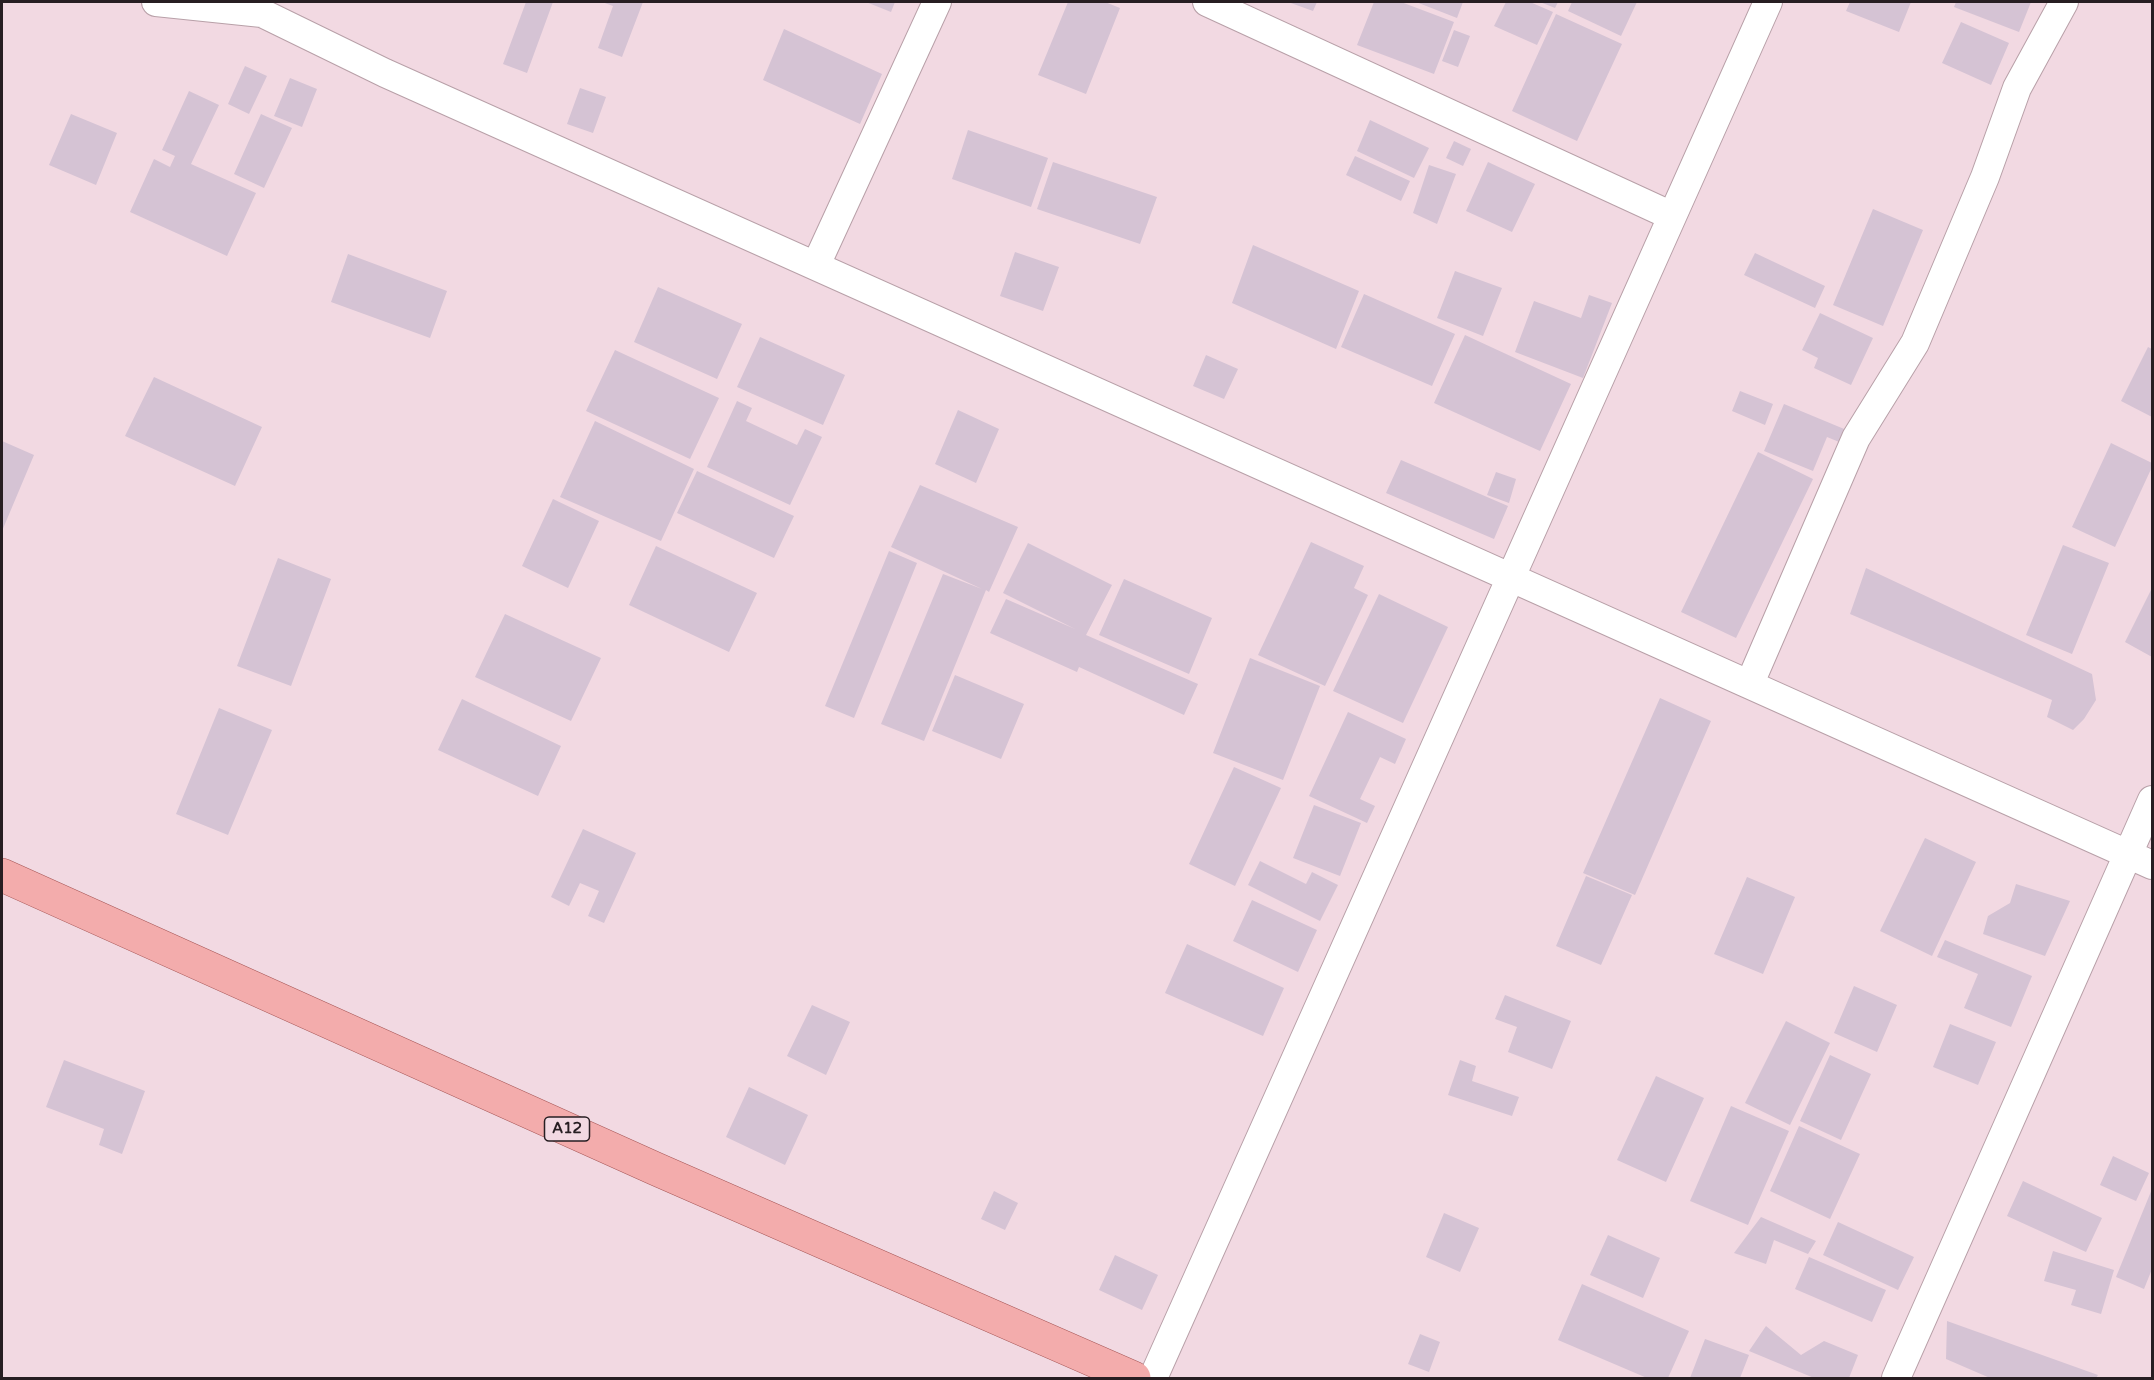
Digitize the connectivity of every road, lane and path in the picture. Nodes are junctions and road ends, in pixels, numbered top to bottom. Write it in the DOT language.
graph roads {
  1 [pos="156,2"];
  2 [pos="937,2"];
  3 [pos="1207,2"];
  4 [pos="1768,2"];
  5 [pos="2064,2"];
  6 [pos="1672,216"];
  7 [pos="816,265"];
  8 [pos="1511,576"];
  9 [pos="1750,683"];
  10 [pos="2152,800"];
  11 [pos="2140,859"];
  12 [pos="2,875"];
  13 [pos="1134,1378"];
  14 [pos="1153,1378"];
  15 [pos="1896,1378"];
  1 -- 7 [label="street"];
  2 -- 7 [label="street"];
  3 -- 6 [label="street"];
  4 -- 6 [label="street"];
  5 -- 9 [label="street"];
  6 -- 8 [label="street"];
  7 -- 8 [label="street"];
  8 -- 9 [label="street"];
  8 -- 14 [label="street"];
  9 -- 11 [label="street"];
  10 -- 11 [label="street"];
  11 -- 15 [label="street"];
  12 -- 13 [label="main road, A12"];
}
